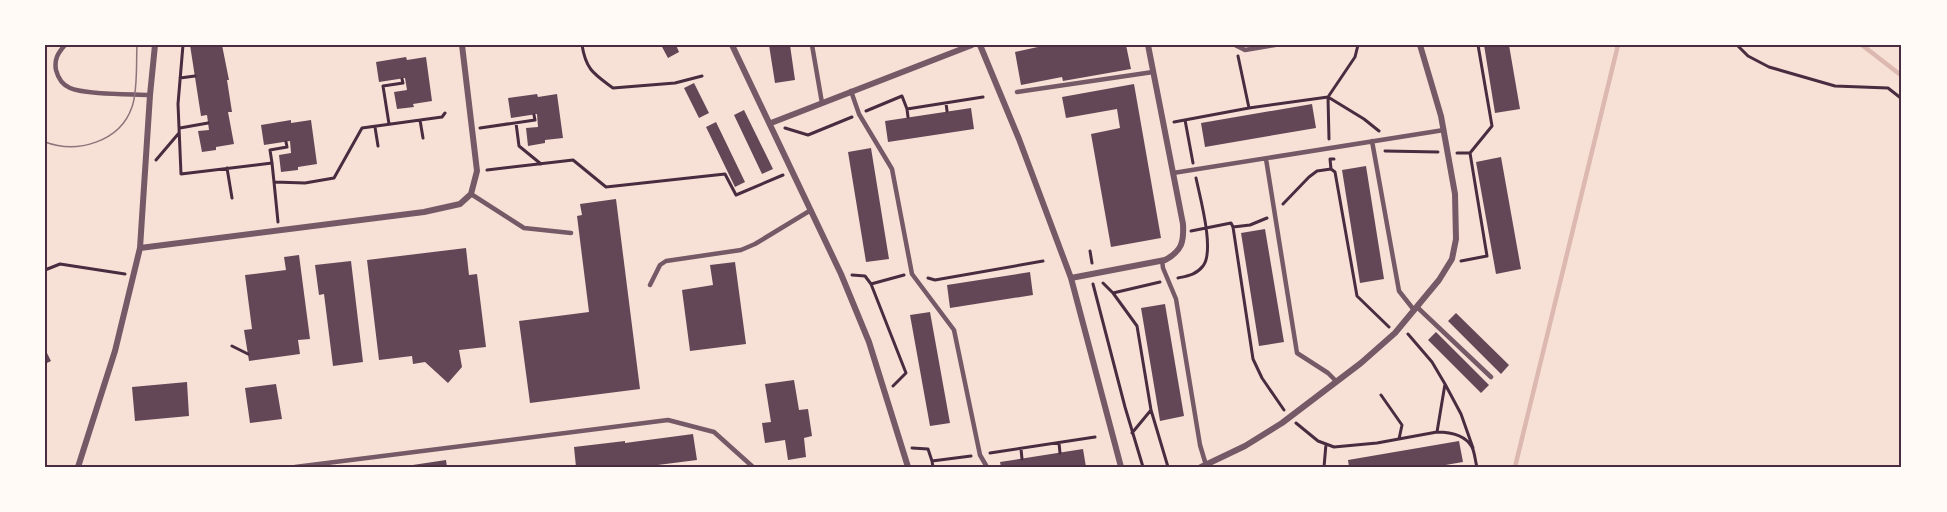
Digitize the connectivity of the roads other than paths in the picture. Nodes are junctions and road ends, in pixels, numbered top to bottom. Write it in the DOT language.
graph roads {
  1 [pos="65,45"];
  2 [pos="155,45"];
  3 [pos="462,45"];
  4 [pos="732,45"];
  5 [pos="812,45"];
  6 [pos="972,45"];
  7 [pos="980,45"];
  8 [pos="1148,45"];
  9 [pos="1236,45"];
  10 [pos="1275,45"];
  11 [pos="1420,45"];
  12 [pos="1153,72"];
  13 [pos="851,91"];
  14 [pos="1017,92"];
  15 [pos="150,95"];
  16 [pos="822,103"];
  17 [pos="771,123"];
  18 [pos="1444,130"];
  19 [pos="1372,141"];
  20 [pos="1266,159"];
  21 [pos="1173,173"];
  22 [pos="471,194"];
  23 [pos="811,210"];
  24 [pos="571,232"];
  25 [pos="140,248"];
  26 [pos="1162,260"];
  27 [pos="1071,278"];
  28 [pos="650,285"];
  29 [pos="1416,308"];
  30 [pos="1491,377"];
  31 [pos="1336,381"];
  32 [pos="1204,466"];
  33 [pos="78,467"];
  34 [pos="295,467"];
  35 [pos="753,467"];
  36 [pos="908,467"];
  37 [pos="987,467"];
  38 [pos="1121,467"];
  1 -- 15 [label="lane"];
  2 -- 15 [label="street"];
  3 -- 22 [label="street"];
  4 -- 17 [label="street"];
  5 -- 16 [label="lane"];
  6 -- 13 [label="street"];
  7 -- 27 [label="street"];
  8 -- 12 [label="street"];
  9 -- 10 [label="lane"];
  11 -- 18 [label="street"];
  12 -- 14 [label="lane"];
  12 -- 21 [label="street"];
  13 -- 16 [label="street"];
  13 -- 37 [label="lane"];
  15 -- 25 [label="street"];
  16 -- 17 [label="street"];
  17 -- 23 [label="street"];
  18 -- 19 [label="lane"];
  18 -- 29 [label="street"];
  19 -- 20 [label="lane"];
  19 -- 29 [label="lane"];
  20 -- 21 [label="lane"];
  20 -- 31 [label="lane"];
  21 -- 26 [label="street"];
  22 -- 24 [label="lane"];
  22 -- 25 [label="street"];
  23 -- 28 [label="lane"];
  23 -- 36 [label="street"];
  25 -- 33 [label="street"];
  26 -- 27 [label="street"];
  26 -- 32 [label="lane"];
  27 -- 38 [label="street"];
  29 -- 30 [label="lane"];
  29 -- 31 [label="street"];
  31 -- 32 [label="street"];
  34 -- 35 [label="lane"];
}
